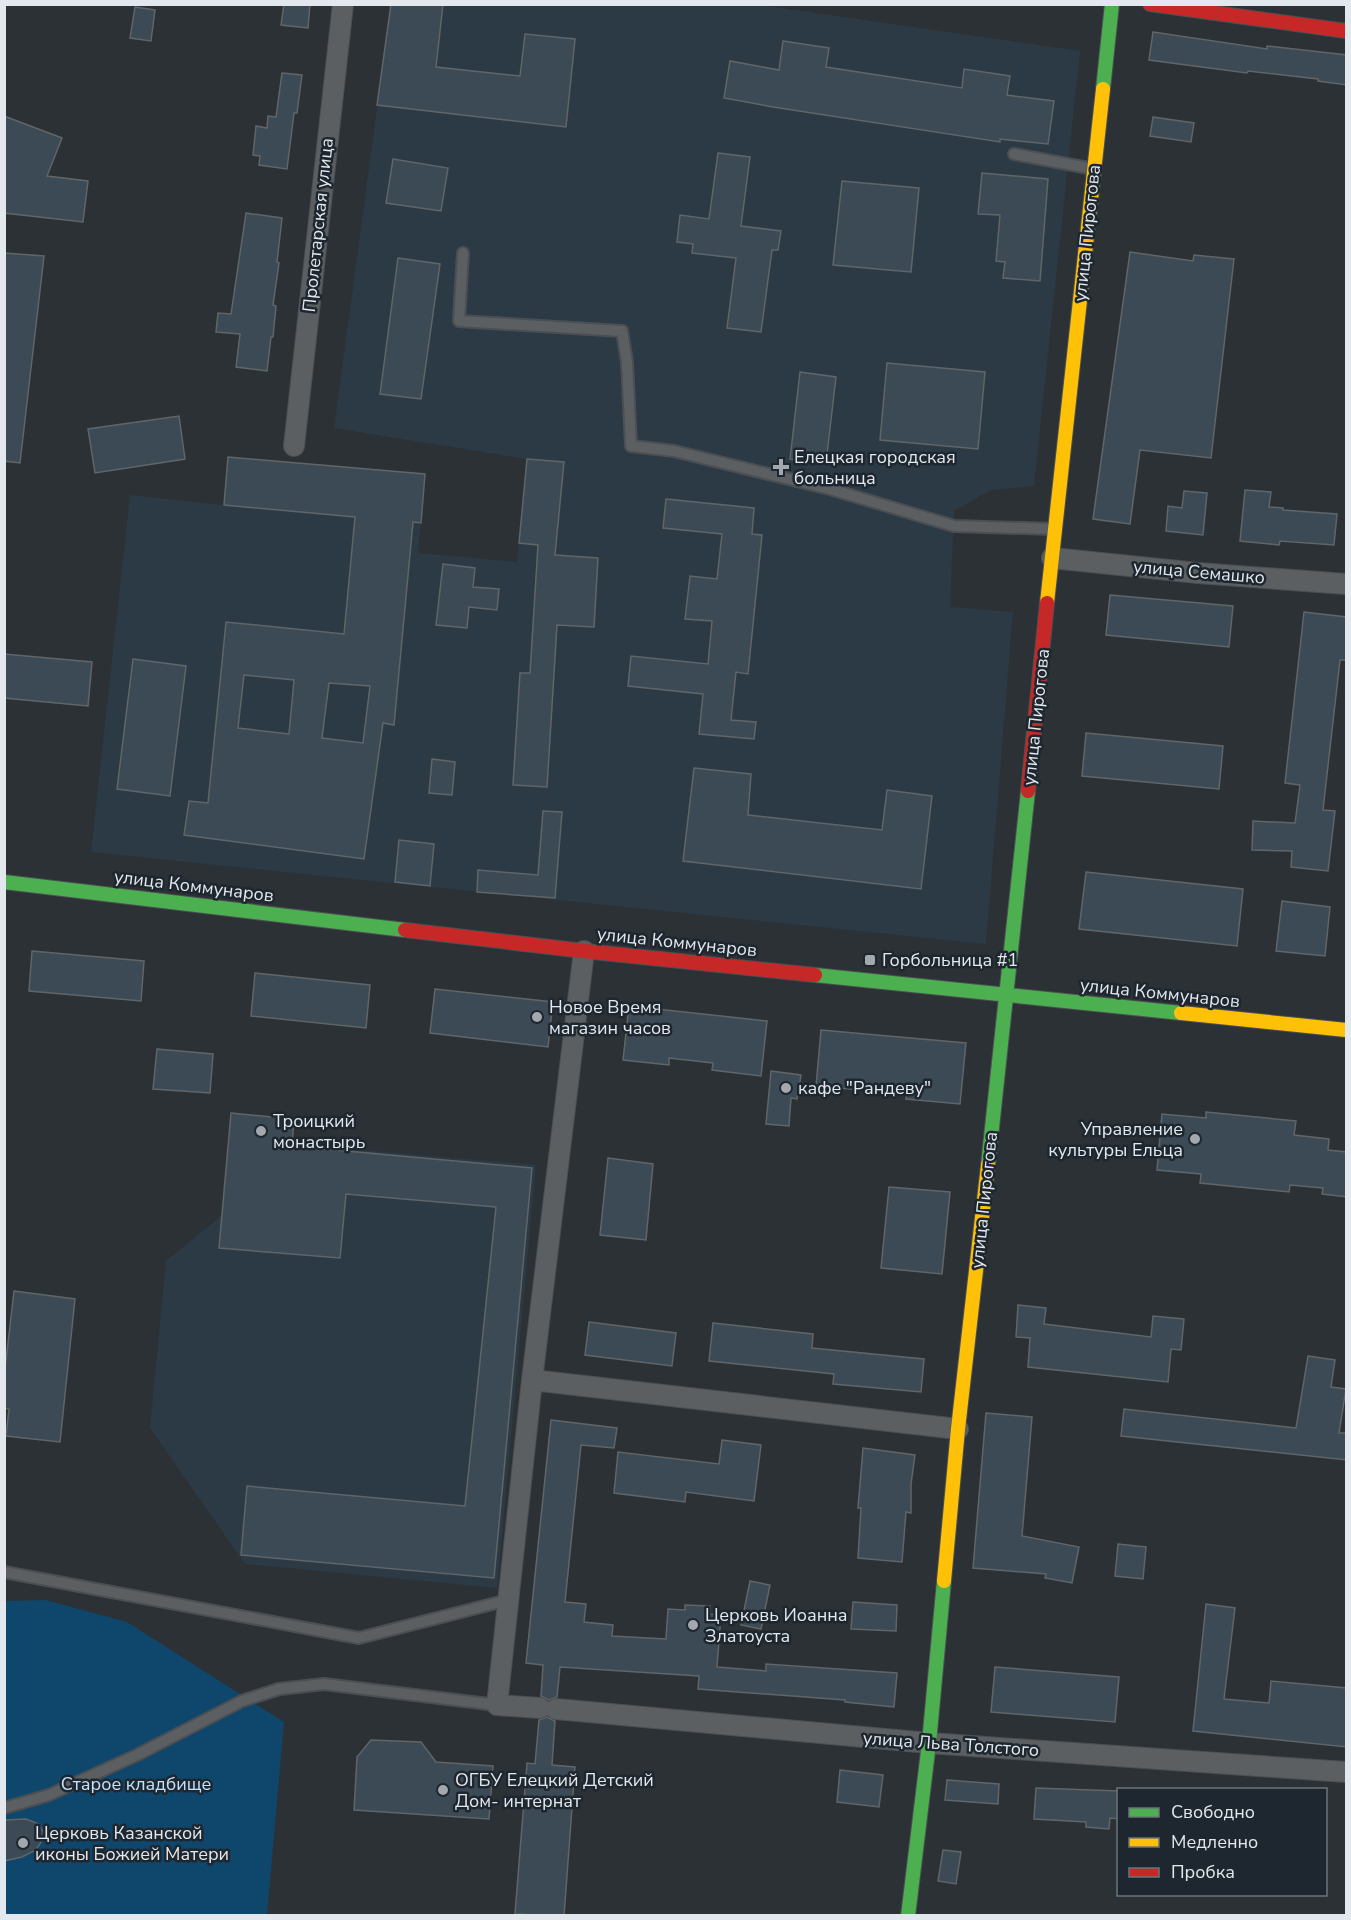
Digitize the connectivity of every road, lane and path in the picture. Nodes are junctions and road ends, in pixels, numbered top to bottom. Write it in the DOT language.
graph roads {
  1 [pos="343,4"];
  2 [pos="1112,4"];
  3 [pos="1150,4"];
  4 [pos="1347,31"];
  5 [pos="1014,154"];
  6 [pos="1094,169"];
  7 [pos="464,253"];
  8 [pos="294,446"];
  9 [pos="1055,529"];
  10 [pos="1052,558"];
  11 [pos="1347,584"];
  12 [pos="4,882"];
  13 [pos="585,951"];
  14 [pos="1007,995"];
  15 [pos="1347,1030"];
  16 [pos="532,1380"];
  17 [pos="958,1429"];
  18 [pos="4,1572"];
  19 [pos="508,1600"];
  20 [pos="497,1705"];
  21 [pos="929,1743"];
  22 [pos="1347,1772"];
  23 [pos="4,1808"];
  24 [pos="908,1916"];
  1 -- 8 [label="street, Пролетарская улица"];
  2 -- 6 [label="street, улица Пирогова"];
  3 -- 4 [label="street"];
  5 -- 6 [label="lane"];
  6 -- 9 [label="street, улица Пирогова"];
  7 -- 9 [label="lane"];
  9 -- 10 [label="street, улица Пирогова"];
  10 -- 11 [label="street, улица Семашко"];
  10 -- 14 [label="street, улица Пирогова"];
  12 -- 13 [label="street, улица Коммунаров"];
  13 -- 14 [label="street, улица Коммунаров"];
  13 -- 16 [label="street"];
  14 -- 15 [label="street, улица Коммунаров"];
  14 -- 17 [label="street, улица Пирогова"];
  16 -- 17 [label="street"];
  16 -- 19 [label="street"];
  17 -- 21 [label="street, улица Пирогова"];
  18 -- 19 [label="lane"];
  19 -- 20 [label="street"];
  20 -- 21 [label="street, улица Льва Толстого"];
  20 -- 23 [label="lane"];
  21 -- 22 [label="street, улица Льва Толстого"];
  21 -- 24 [label="street, улица Пирогова"];
}
